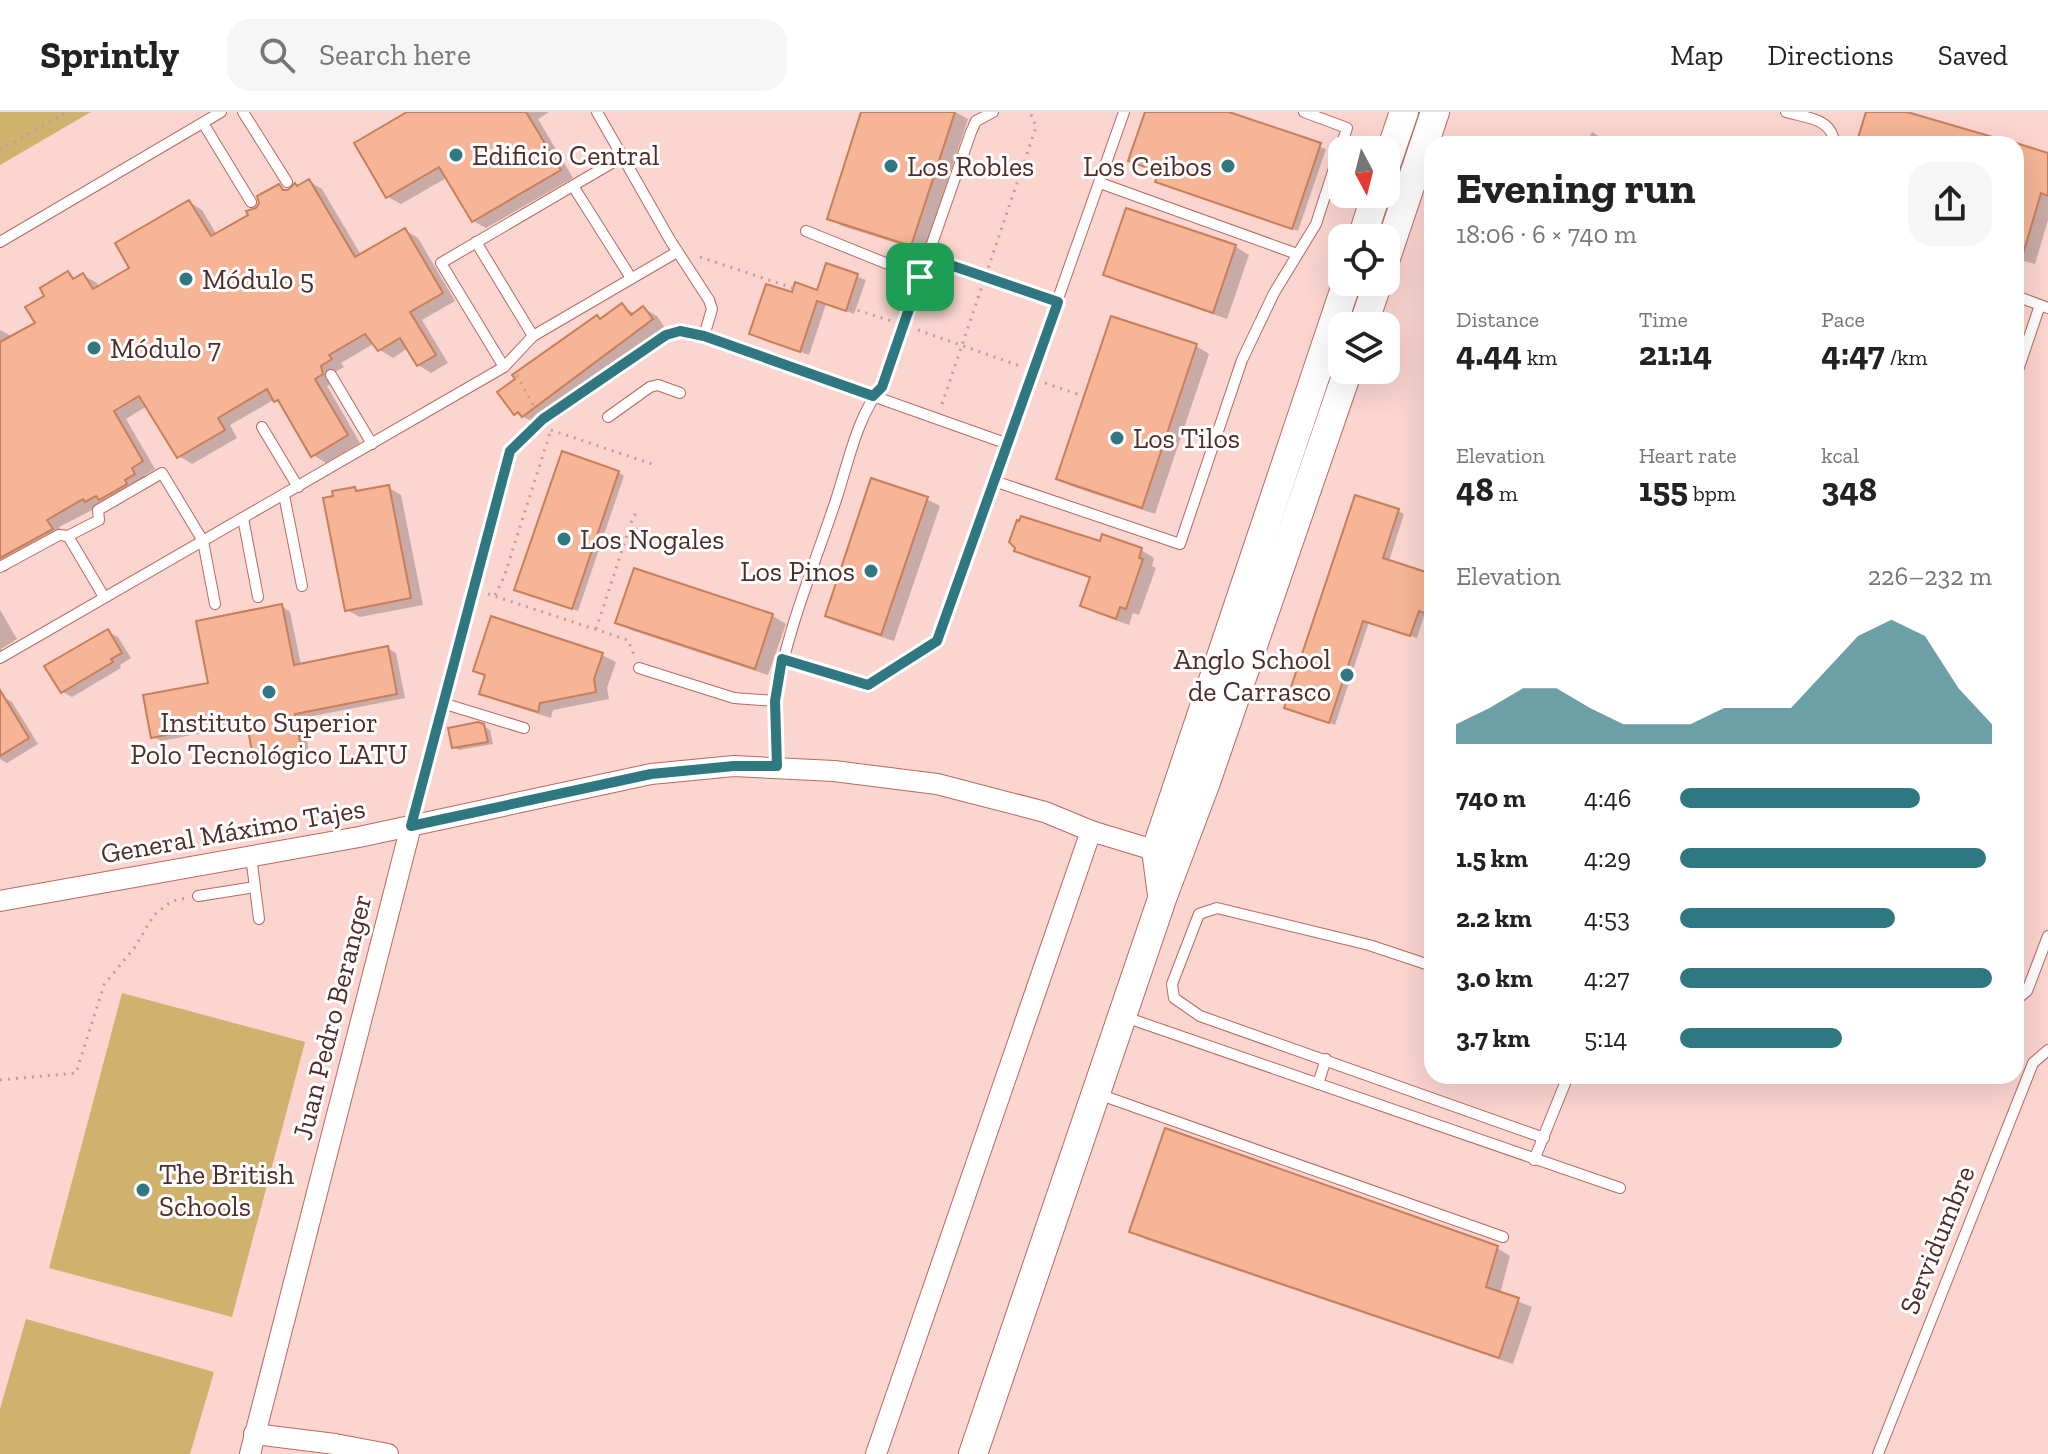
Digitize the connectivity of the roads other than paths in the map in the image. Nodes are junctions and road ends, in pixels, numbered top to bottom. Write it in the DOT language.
graph roads {
  1 [pos="221,112"];
  2 [pos="243,112"];
  3 [pos="597,112"];
  4 [pos="993,112"];
  5 [pos="1124,112"];
  6 [pos="1304,112"];
  7 [pos="1404,112"];
  8 [pos="1435,112"];
  9 [pos="1786,112"];
  10 [pos="203,123"];
  11 [pos="1396,136"];
  12 [pos="1427,136"];
  13 [pos="1833,136"];
  14 [pos="1424,145"];
  15 [pos="622,157"];
  16 [pos="287,182"];
  17 [pos="1100,183"];
  18 [pos="573,186"];
  19 [pos="251,202"];
  20 [pos="1397,224"];
  21 [pos="806,231"];
  22 [pos="0,242"];
  23 [pos="476,242"];
  24 [pos="677,252"];
  25 [pos="1297,254"];
  26 [pos="920,277"];
  27 [pos="631,278"];
  28 [pos="1343,296"];
  29 [pos="2024,299"];
  30 [pos="2044,307"];
  31 [pos="533,336"];
  32 [pos="704,336"];
  33 [pos="2024,356"];
  34 [pos="507,365"];
  35 [pos="331,375"];
  36 [pos="1343,384"];
  37 [pos="680,393"];
  38 [pos="873,396"];
  39 [pos="608,417"];
  40 [pos="262,427"];
  41 [pos="372,444"];
  42 [pos="1008,444"];
  43 [pos="994,481"];
  44 [pos="298,487"];
  45 [pos="284,495"];
  46 [pos="243,518"];
  47 [pos="68,536"];
  48 [pos="203,541"];
  49 [pos="0,567"];
  50 [pos="302,586"];
  51 [pos="104,597"];
  52 [pos="258,597"];
  53 [pos="215,604"];
  54 [pos="0,658"];
  55 [pos="782,659"];
  56 [pos="639,668"];
  57 [pos="775,701"];
  58 [pos="442,703"];
  59 [pos="524,728"];
  60 [pos="777,766"];
  61 [pos="411,826"];
  62 [pos="1091,831"];
  63 [pos="1167,854"];
  64 [pos="251,856"];
  65 [pos="255,887"];
  66 [pos="198,896"];
  67 [pos="0,901"];
  68 [pos="259,919"];
  69 [pos="2048,936"];
  70 [pos="1424,963"];
  71 [pos="2024,993"];
  72 [pos="1123,1017"];
  73 [pos="2048,1050"];
  74 [pos="1326,1059"];
  75 [pos="1318,1084"];
  76 [pos="1565,1084"];
  77 [pos="1096,1093"];
  78 [pos="1544,1138"];
  79 [pos="1534,1160"];
  80 [pos="1620,1188"];
  81 [pos="1503,1237"];
  82 [pos="252,1444"];
  83 [pos="388,1454"];
  84 [pos="876,1454"];
  85 [pos="973,1454"];
  86 [pos="1878,1454"];
  1 -- 10 [label="lane"];
  2 -- 16 [label="lane"];
  3 -- 15 [label="lane"];
  4 -- 26 [label="lane"];
  5 -- 17 [label="lane"];
  6 -- 25 [label="lane"];
  7 -- 11 [label="street"];
  8 -- 12 [label="street"];
  9 -- 13 [label="lane"];
  10 -- 19 [label="lane"];
  10 -- 22 [label="lane"];
  14 -- 20 [label="street"];
  15 -- 18 [label="lane"];
  15 -- 24 [label="lane"];
  17 -- 25 [label="lane"];
  17 -- 42 [label="lane"];
  18 -- 23 [label="lane"];
  18 -- 27 [label="lane"];
  21 -- 26 [label="lane"];
  23 -- 31 [label="lane"];
  23 -- 34 [label="lane"];
  24 -- 27 [label="lane"];
  24 -- 32 [label="lane"];
  25 -- 43 [label="lane"];
  26 -- 38 [label="lane"];
  27 -- 31 [label="lane"];
  28 -- 63 [label="street"];
  29 -- 30 [label="lane"];
  30 -- 33 [label="lane"];
  31 -- 34 [label="lane"];
  32 -- 38 [label="lane"];
  32 -- 58 [label="lane"];
  34 -- 41 [label="lane"];
  35 -- 41 [label="lane"];
  36 -- 63 [label="street"];
  37 -- 39 [label="lane"];
  38 -- 42 [label="lane"];
  38 -- 55 [label="lane"];
  40 -- 44 [label="lane"];
  41 -- 44 [label="lane"];
  42 -- 43 [label="lane"];
  43 -- 55 [label="lane"];
  44 -- 45 [label="lane"];
  45 -- 46 [label="lane"];
  45 -- 50 [label="lane"];
  46 -- 48 [label="lane"];
  46 -- 52 [label="lane"];
  47 -- 48 [label="lane"];
  47 -- 49 [label="lane"];
  47 -- 51 [label="lane"];
  48 -- 51 [label="lane"];
  48 -- 53 [label="lane"];
  51 -- 54 [label="lane"];
  55 -- 57 [label="lane"];
  56 -- 57 [label="lane"];
  57 -- 60 [label="lane"];
  58 -- 59 [label="lane"];
  58 -- 61 [label="lane"];
  60 -- 61 [label="street, General Máximo Tajes"];
  60 -- 62 [label="street, General Máximo Tajes"];
  61 -- 64 [label="street, General Máximo Tajes"];
  61 -- 82 [label="street, Juan Pedro Beranger"];
  62 -- 63 [label="street, General Máximo Tajes"];
  62 -- 84 [label="street"];
  63 -- 72 [label="street"];
  64 -- 65 [label="lane"];
  64 -- 67 [label="street, General Máximo Tajes"];
  65 -- 66 [label="lane"];
  65 -- 68 [label="lane"];
  69 -- 71 [label="lane"];
  70 -- 74 [label="lane"];
  72 -- 75 [label="lane"];
  72 -- 77 [label="street"];
  73 -- 86 [label="lane, Servidumbre"];
  74 -- 75 [label="lane"];
  74 -- 78 [label="lane"];
  75 -- 79 [label="lane"];
  76 -- 78 [label="lane"];
  77 -- 81 [label="lane"];
  77 -- 85 [label="street"];
  78 -- 79 [label="lane"];
  79 -- 80 [label="lane"];
  82 -- 83 [label="street"];
}
